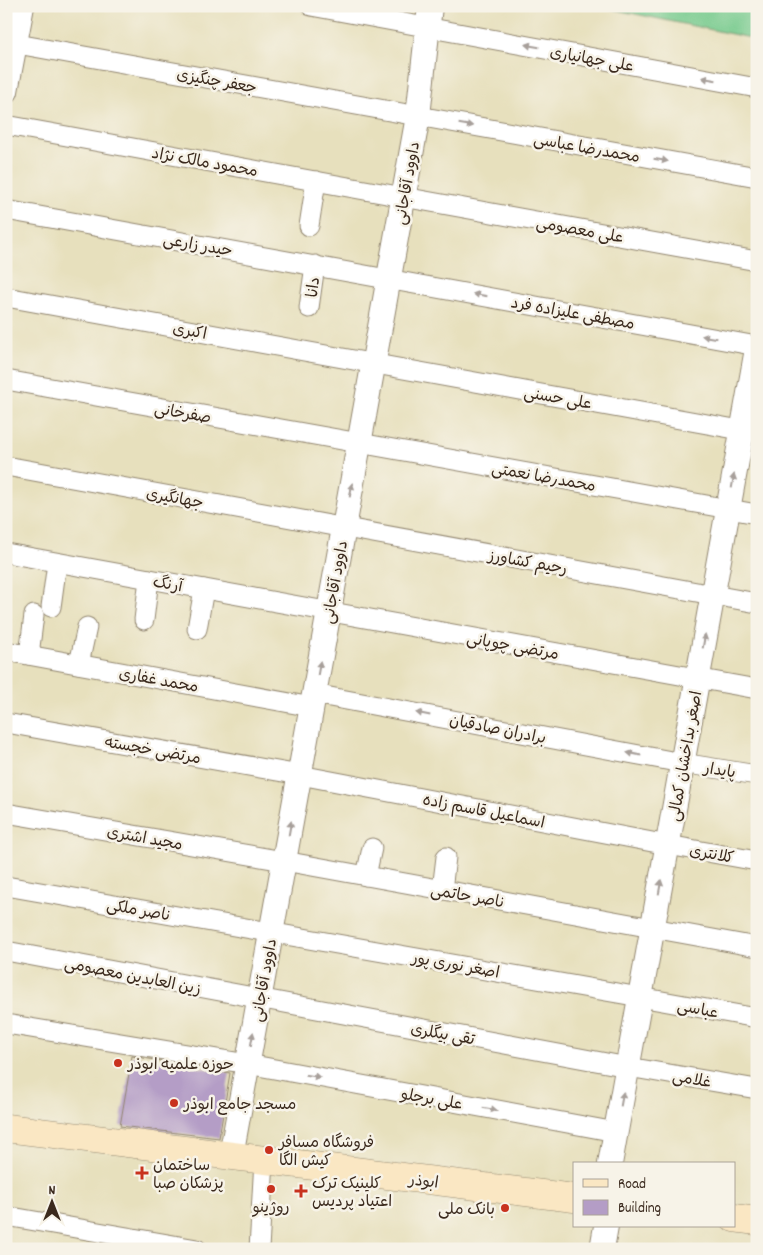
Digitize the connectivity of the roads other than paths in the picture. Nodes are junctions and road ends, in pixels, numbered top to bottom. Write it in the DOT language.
graph roads {
  1 [pos="22,6"];
  2 [pos="311,6"];
  3 [pos="429,17"];
  4 [pos="11,43"];
  5 [pos="757,88"];
  6 [pos="6,92"];
  7 [pos="418,116"];
  8 [pos="6,125"];
  9 [pos="757,177"];
  10 [pos="316,181"];
  11 [pos="404,197"];
  12 [pos="6,210"];
  13 [pos="309,226"];
  14 [pos="757,261"];
  15 [pos="314,265"];
  16 [pos="389,279"];
  17 [pos="6,297"];
  18 [pos="309,308"];
  19 [pos="757,347"];
  20 [pos="374,364"];
  21 [pos="6,380"];
  22 [pos="749,432"];
  23 [pos="359,443"];
  24 [pos="6,466"];
  25 [pos="728,509"];
  26 [pos="757,514"];
  27 [pos="344,528"];
  28 [pos="6,554"];
  29 [pos="57,563"];
  30 [pos="149,579"];
  31 [pos="204,589"];
  32 [pos="713,594"];
  33 [pos="757,602"];
  34 [pos="329,612"];
  35 [pos="144,620"];
  36 [pos="87,627"];
  37 [pos="197,630"];
  38 [pos="6,651"];
  39 [pos="29,655"];
  40 [pos="79,664"];
  41 [pos="698,678"];
  42 [pos="757,689"];
  43 [pos="313,701"];
  44 [pos="6,723"];
  45 [pos="682,763"];
  46 [pos="300,775"];
  47 [pos="757,775"];
  48 [pos="6,813"];
  49 [pos="668,845"];
  50 [pos="372,848"];
  51 [pos="446,858"];
  52 [pos="284,861"];
  53 [pos="757,861"];
  54 [pos="366,876"];
  55 [pos="6,886"];
  56 [pos="442,890"];
  57 [pos="653,928"];
  58 [pos="272,932"];
  59 [pos="757,947"];
  60 [pos="6,951"];
  61 [pos="640,997"];
  62 [pos="259,999"];
  63 [pos="757,1018"];
  64 [pos="6,1024"];
  65 [pos="248,1064"];
  66 [pos="628,1067"];
  67 [pos="757,1089"];
  68 [pos="6,1128"];
  69 [pos="616,1132"];
  70 [pos="231,1156"];
  71 [pos="264,1160"];
  72 [pos="610,1162"];
  73 [pos="573,1198"];
  74 [pos="6,1216"];
  75 [pos="736,1218"];
  76 [pos="757,1220"];
  77 [pos="606,1228"];
  78 [pos="197,1249"];
  79 [pos="259,1249"];
  80 [pos="602,1249"];
  1 -- 4 [label="street"];
  2 -- 3 [label="street, علی جهانیاری"];
  5 -- 3 [label="street, علی جهانیاری, one-way"];
  3 -- 7 [label="street, داوود آقاجانی"];
  4 -- 6 [label="street"];
  4 -- 7 [label="street, جعفر چنگیزی"];
  7 -- 9 [label="street, محمدرضا عباسی, one-way"];
  7 -- 11 [label="street, داوود آقاجانی"];
  8 -- 10 [label="street, محمود مالک نژاد"];
  10 -- 11 [label="street, محمود مالک نژاد"];
  10 -- 13 [label="street"];
  11 -- 14 [label="street, علی معصومی"];
  11 -- 16 [label="street, داوود آقاجانی"];
  12 -- 15 [label="street, حیدر زارعی"];
  15 -- 16 [label="street, حیدر زارعی"];
  15 -- 18 [label="street, دانا"];
  19 -- 16 [label="street, مصطفی علیزاده فرد, one-way"];
  16 -- 20 [label="street, داوود آقاجانی"];
  17 -- 20 [label="street, اکبری"];
  19 -- 22 [label="street, اصغر بداخشان کمالی"];
  20 -- 22 [label="street, علی حسنی"];
  20 -- 23 [label="street, داوود آقاجانی"];
  21 -- 23 [label="street, صفرخانی"];
  25 -- 22 [label="street, اصغر بداخشان کمالی, one-way"];
  23 -- 25 [label="street, محمدرضا نعمتی"];
  27 -- 23 [label="street, داوود آقاجانی, one-way"];
  24 -- 27 [label="street, جهانگیری"];
  25 -- 26 [label="street, محمدرضا نعمتی"];
  25 -- 32 [label="street, اصغر بداخشان کمالی"];
  27 -- 32 [label="street, رحیم کشاورز"];
  27 -- 34 [label="street, داوود آقاجانی"];
  28 -- 29 [label="street, آرنگ"];
  29 -- 30 [label="street, آرنگ"];
  29 -- 39 [label="street"];
  30 -- 31 [label="street, آرنگ"];
  30 -- 35 [label="street"];
  31 -- 34 [label="street, آرنگ"];
  31 -- 37 [label="street"];
  32 -- 33 [label="street, رحیم کشاورز"];
  41 -- 32 [label="street, اصغر بداخشان کمالی, one-way"];
  34 -- 41 [label="street, مرتضی چوپانی"];
  43 -- 34 [label="street, داوود آقاجانی, one-way"];
  36 -- 40 [label="street"];
  38 -- 39 [label="street, محمد غفاری"];
  39 -- 40 [label="street, محمد غفاری"];
  40 -- 43 [label="street, محمد غفاری"];
  41 -- 42 [label="street, مرتضی چوپانی"];
  41 -- 45 [label="street, اصغر بداخشان کمالی"];
  45 -- 43 [label="street, برادران صادقیان, one-way"];
  43 -- 46 [label="street, داوود آقاجانی"];
  44 -- 46 [label="street, مرتضی خجسته"];
  45 -- 47 [label="street, پایدار"];
  45 -- 49 [label="street, اصغر بداخشان کمالی"];
  46 -- 49 [label="street, اسماعیل قاسم زاده"];
  52 -- 46 [label="street, داوود آقاجانی, one-way"];
  48 -- 52 [label="street, مجید اشتری"];
  49 -- 53 [label="street, کلانتری"];
  57 -- 49 [label="street, اصغر بداخشان کمالی, one-way"];
  50 -- 54 [label="street"];
  51 -- 56 [label="street"];
  52 -- 54 [label="street, ناصر حاتمی"];
  52 -- 58 [label="street, داوود آقاجانی"];
  54 -- 56 [label="street, ناصر حاتمی"];
  55 -- 58 [label="street, ناصر ملکی"];
  56 -- 57 [label="street, ناصر حاتمی"];
  57 -- 59 [label="street, ناصر حاتمی"];
  57 -- 61 [label="street, اصغر بداخشان کمالی"];
  58 -- 61 [label="street, اصغر نوری پور"];
  58 -- 62 [label="street, داوود آقاجانی"];
  60 -- 62 [label="street, زین العابدین معصومی"];
  61 -- 63 [label="street, عباسی"];
  61 -- 66 [label="street, اصغر بداخشان کمالی"];
  65 -- 62 [label="street, داوود آقاجانی, one-way"];
  62 -- 66 [label="street, تقی بیگلری"];
  64 -- 65 [label="street, علی برجلو"];
  65 -- 69 [label="street, علی برجلو, one-way"];
  65 -- 70 [label="street, داوود آقاجانی"];
  66 -- 67 [label="street, غلامی"];
  69 -- 66 [label="street, اصغر بداخشان کمالی, one-way"];
  68 -- 70 [label="main road, ابوذر"];
  69 -- 72 [label="street, اصغر بداخشان کمالی"];
  70 -- 71 [label="main road, ابوذر"];
  71 -- 73 [label="main road, ابوذر"];
  71 -- 79 [label="street"];
  74 -- 78 [label="street"];
  75 -- 76 [label="main road"];
  77 -- 80 [label="street"];
}
